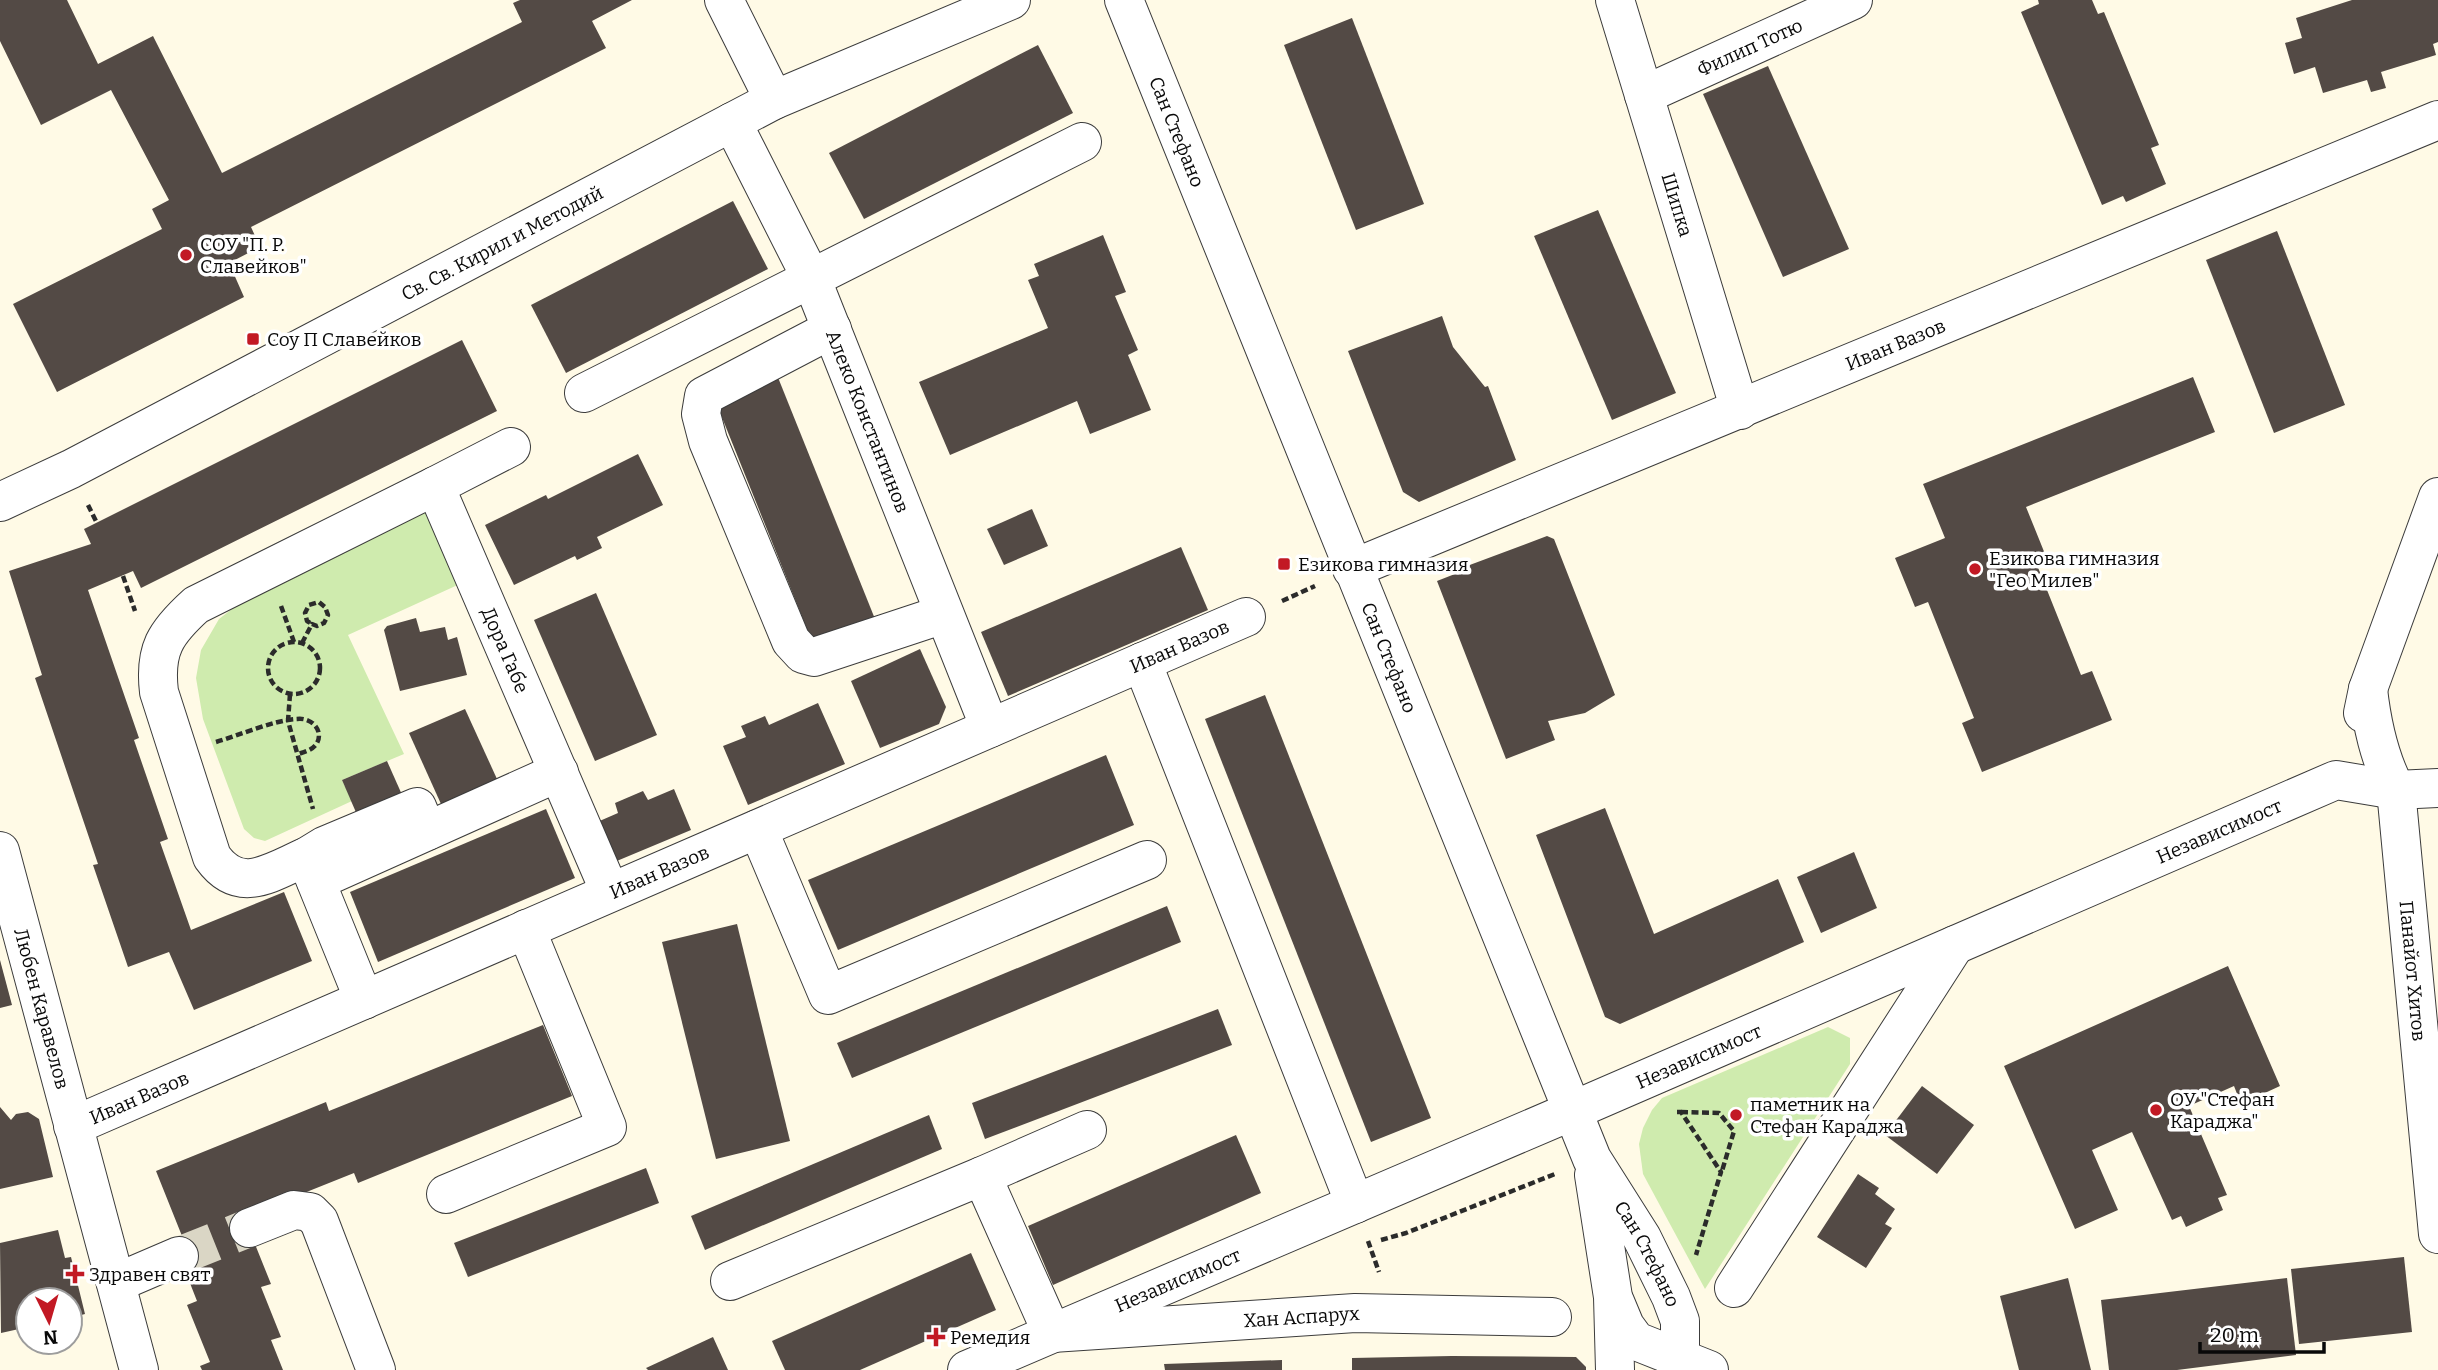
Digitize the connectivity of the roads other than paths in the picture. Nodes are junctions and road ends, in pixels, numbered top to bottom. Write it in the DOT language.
graph roads {
  1 [pos="724,0"];
  2 [pos="1011,0"];
  3 [pos="1124,0"];
  4 [pos="1615,0"];
  5 [pos="1853,0"];
  6 [pos="1644,95"];
  7 [pos="774,100"];
  8 [pos="2438,120"];
  9 [pos="732,122"];
  10 [pos="1082,142"];
  11 [pos="812,280"];
  12 [pos="832,329"];
  13 [pos="584,393"];
  14 [pos="1740,410"];
  15 [pos="511,447"];
  16 [pos="435,486"];
  17 [pos="2438,497"];
  18 [pos="0,502"];
  19 [pos="1352,569"];
  20 [pos="944,614"];
  21 [pos="1246,617"];
  22 [pos="1142,662"];
  23 [pos="2368,689"];
  24 [pos="990,728"];
  25 [pos="559,772"];
  26 [pos="2336,780"];
  27 [pos="2438,788"];
  28 [pos="2396,790"];
  29 [pos="758,829"];
  30 [pos="0,851"];
  31 [pos="1147,860"];
  32 [pos="315,861"];
  33 [pos="610,892"];
  34 [pos="526,929"];
  35 [pos="1955,945"];
  36 [pos="364,1000"];
  37 [pos="1572,1111"];
  38 [pos="73,1126"];
  39 [pos="1087,1130"];
  40 [pos="1592,1159"];
  41 [pos="982,1176"];
  42 [pos="446,1194"];
  43 [pos="1354,1204"];
  44 [pos="248,1228"];
  45 [pos="2438,1234"];
  46 [pos="179,1256"];
  47 [pos="730,1281"];
  48 [pos="116,1283"];
  49 [pos="1734,1288"];
  50 [pos="1613,1297"];
  51 [pos="1552,1317"];
  52 [pos="1052,1334"];
  53 [pos="1688,1366"];
  54 [pos="139,1370"];
  55 [pos="376,1370"];
  56 [pos="967,1370"];
  57 [pos="1615,1370"];
  1 -- 7 [label="street"];
  2 -- 7 [label="street, Св. Св. Кирил и Методий"];
  3 -- 19 [label="street, Сан Стефано"];
  4 -- 6 [label="street, Шипка"];
  5 -- 6 [label="street, Филип Тотю"];
  6 -- 14 [label="street, Шипка"];
  7 -- 9 [label="street, Св. Св. Кирил и Методий"];
  8 -- 14 [label="street, Иван Вазов"];
  9 -- 11 [label="street, Алеко Константинов"];
  9 -- 18 [label="street, Св. Св. Кирил и Методий"];
  10 -- 11 [label="street"];
  11 -- 12 [label="street, Алеко Константинов"];
  11 -- 13 [label="street"];
  12 -- 20 [label="street, Алеко Константинов"];
  12 -- 20 [label="street"];
  14 -- 19 [label="street, Иван Вазов"];
  15 -- 16 [label="street"];
  16 -- 25 [label="street, Дора Габе"];
  16 -- 32 [label="street"];
  17 -- 23 [label="street"];
  19 -- 37 [label="street, Сан Стефано"];
  20 -- 24 [label="street, Алеко Константинов"];
  21 -- 22 [label="street, Иван Вазов"];
  22 -- 24 [label="street, Иван Вазов"];
  22 -- 43 [label="street"];
  23 -- 26 [label="street"];
  23 -- 28 [label="street, Панайот Хитов"];
  24 -- 29 [label="street, Иван Вазов"];
  25 -- 32 [label="street"];
  25 -- 33 [label="street, Дора Габе"];
  26 -- 28 [label="street"];
  26 -- 35 [label="street, Независимост"];
  27 -- 28 [label="street"];
  28 -- 45 [label="street, Панайот Хитов"];
  29 -- 31 [label="street"];
  29 -- 33 [label="street, Иван Вазов"];
  30 -- 38 [label="street, Любен Каравелов"];
  32 -- 36 [label="street"];
  33 -- 34 [label="street, Иван Вазов"];
  34 -- 36 [label="street, Иван Вазов"];
  34 -- 42 [label="street"];
  35 -- 37 [label="street, Независимост"];
  35 -- 49 [label="street"];
  36 -- 38 [label="street, Иван Вазов"];
  37 -- 40 [label="street, Сан Стефано"];
  37 -- 43 [label="street, Независимост"];
  38 -- 48 [label="street, Любен Каравелов"];
  39 -- 41 [label="street"];
  40 -- 50 [label="street, Сан Стефано"];
  40 -- 53 [label="street, Сан Стефано"];
  41 -- 47 [label="street"];
  41 -- 52 [label="street"];
  43 -- 52 [label="street, Независимост"];
  44 -- 55 [label="street"];
  46 -- 48 [label="street"];
  48 -- 54 [label="street, Любен Каравелов"];
  50 -- 53 [label="street"];
  50 -- 57 [label="street"];
  51 -- 52 [label="street, Хан Аспарух"];
  52 -- 56 [label="street, Независимост"];
}
